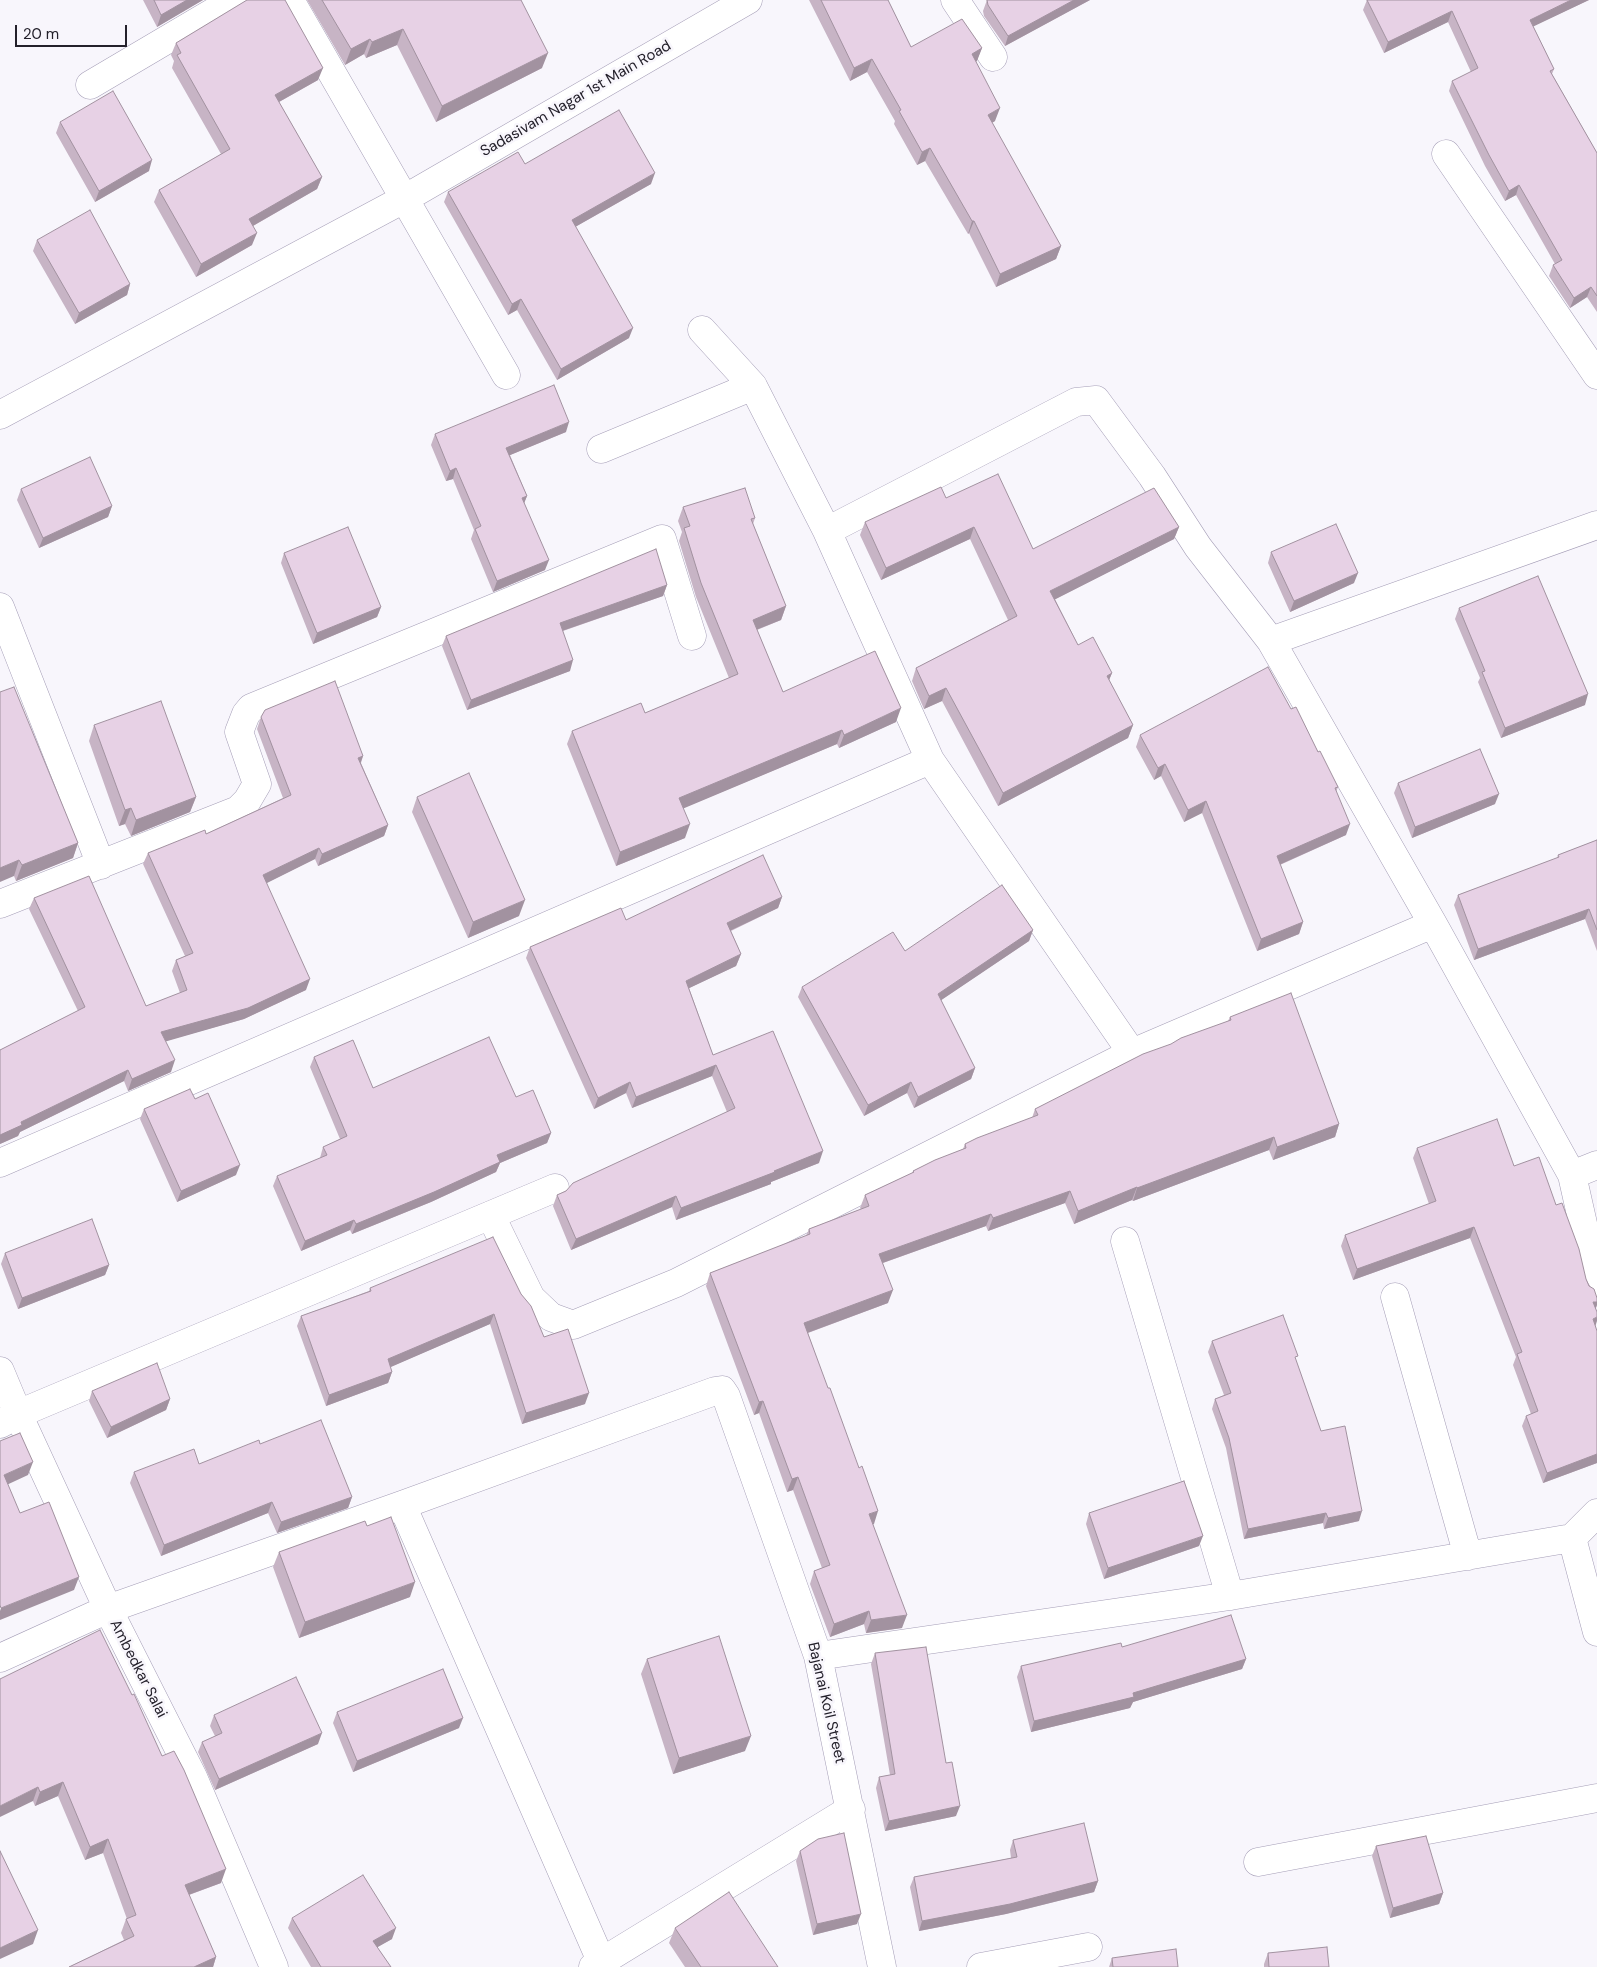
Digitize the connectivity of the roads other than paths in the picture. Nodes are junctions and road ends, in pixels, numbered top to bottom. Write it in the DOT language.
graph roads {
  1 [pos="234,0"];
  2 [pos="290,0"];
  3 [pos="748,0"];
  4 [pos="955,0"];
  5 [pos="993,57"];
  6 [pos="90,85"];
  7 [pos="1446,154"];
  8 [pos="404,199"];
  9 [pos="702,330"];
  10 [pos="506,375"];
  11 [pos="1597,375"];
  12 [pos="753,386"];
  13 [pos="0,415"];
  14 [pos="601,449"];
  15 [pos="1597,525"];
  16 [pos="827,530"];
  17 [pos="0,607"];
  18 [pos="692,636"];
  19 [pos="1271,641"];
  20 [pos="930,760"];
  21 [pos="101,865"];
  22 [pos="0,904"];
  23 [pos="1433,924"];
  24 [pos="1132,1053"];
  25 [pos="0,1163"];
  26 [pos="1597,1165"];
  27 [pos="1572,1175"];
  28 [pos="555,1188"];
  29 [pos="491,1216"];
  30 [pos="1125,1241"];
  31 [pos="1597,1286"];
  32 [pos="1395,1296"];
  33 [pos="0,1371"];
  34 [pos="9,1419"];
  35 [pos="402,1505"];
  36 [pos="1597,1513"];
  37 [pos="1572,1538"];
  38 [pos="1468,1556"];
  39 [pos="1230,1596"];
  40 [pos="108,1608"];
  41 [pos="1597,1632"];
  42 [pos="818,1656"];
  43 [pos="0,1658"];
  44 [pos="1597,1798"];
  45 [pos="851,1809"];
  46 [pos="1258,1862"];
  47 [pos="1088,1947"];
  48 [pos="597,1964"];
  49 [pos="274,1967"];
  50 [pos="882,1967"];
  51 [pos="981,1967"];
  1 -- 6 [label="street"];
  2 -- 8 [label="street"];
  3 -- 8 [label="street, Sadasivam Nagar 1st Main Road"];
  4 -- 5 [label="street"];
  7 -- 11 [label="street"];
  8 -- 10 [label="street"];
  8 -- 13 [label="street, Sadasivam Nagar 1st Main Road"];
  9 -- 12 [label="street"];
  12 -- 14 [label="street"];
  12 -- 16 [label="street"];
  15 -- 19 [label="street"];
  16 -- 19 [label="street"];
  16 -- 20 [label="street"];
  17 -- 21 [label="street"];
  18 -- 21 [label="street"];
  19 -- 23 [label="street"];
  20 -- 24 [label="street"];
  20 -- 25 [label="street"];
  21 -- 22 [label="street"];
  23 -- 24 [label="street"];
  23 -- 27 [label="street"];
  24 -- 29 [label="street"];
  26 -- 27 [label="street"];
  27 -- 31 [label="street"];
  28 -- 29 [label="street"];
  29 -- 34 [label="street"];
  30 -- 39 [label="street"];
  32 -- 38 [label="street"];
  33 -- 34 [label="street, Ambedkar Salai"];
  34 -- 40 [label="street, Ambedkar Salai"];
  35 -- 40 [label="street"];
  35 -- 42 [label="street, Bajanai Koil Street"];
  35 -- 48 [label="street"];
  36 -- 37 [label="street"];
  37 -- 38 [label="street"];
  37 -- 41 [label="street"];
  38 -- 39 [label="street"];
  39 -- 42 [label="street"];
  40 -- 43 [label="street"];
  40 -- 49 [label="street, Ambedkar Salai"];
  42 -- 45 [label="street, Bajanai Koil Street"];
  44 -- 46 [label="street"];
  45 -- 48 [label="street"];
  45 -- 50 [label="street, Bajanai Koil Street"];
  47 -- 51 [label="street"];
}
